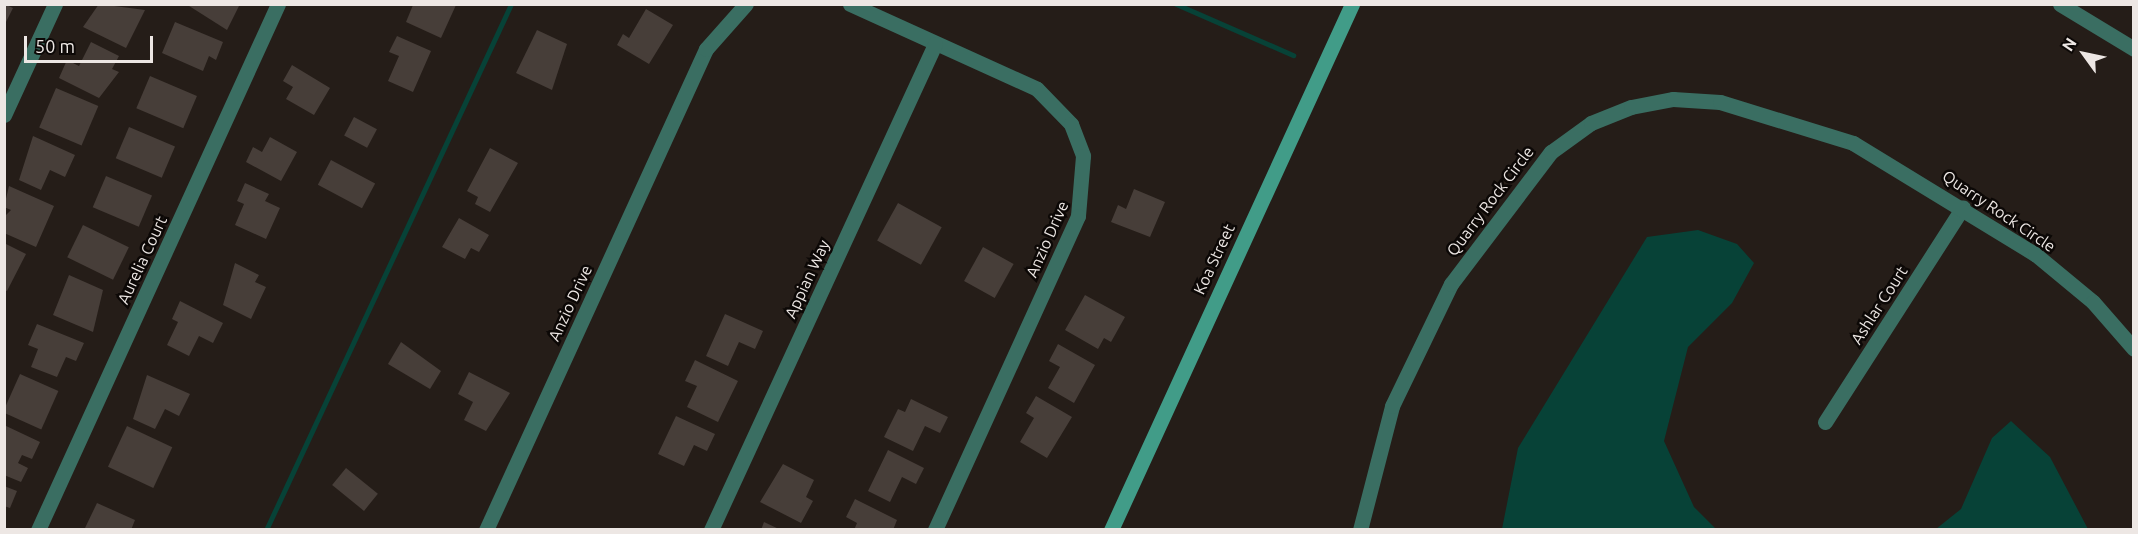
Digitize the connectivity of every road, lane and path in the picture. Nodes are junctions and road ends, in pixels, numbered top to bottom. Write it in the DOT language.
graph roads {
  1 [pos="55,4"];
  2 [pos="278,4"];
  3 [pos="746,4"];
  4 [pos="850,4"];
  5 [pos="1352,4"];
  6 [pos="2060,4"];
  7 [pos="935,44"];
  8 [pos="2133,49"];
  9 [pos="4,115"];
  10 [pos="1963,207"];
  11 [pos="2133,349"];
  12 [pos="1825,422"];
  13 [pos="38,530"];
  14 [pos="486,530"];
  15 [pos="711,530"];
  16 [pos="934,530"];
  17 [pos="1111,530"];
  18 [pos="1360,530"];
  1 -- 9 [label="street"];
  2 -- 13 [label="street, Aurelia Court"];
  3 -- 14 [label="street, Anzio Drive"];
  4 -- 7 [label="street, Anzio Drive"];
  5 -- 17 [label="main road, Koa Street"];
  6 -- 8 [label="street"];
  7 -- 15 [label="street, Appian Way"];
  7 -- 16 [label="street, Anzio Drive"];
  10 -- 11 [label="street, Quarry Rock Circle"];
  10 -- 12 [label="street, Ashlar Court"];
  10 -- 18 [label="street, Quarry Rock Circle"];
}
